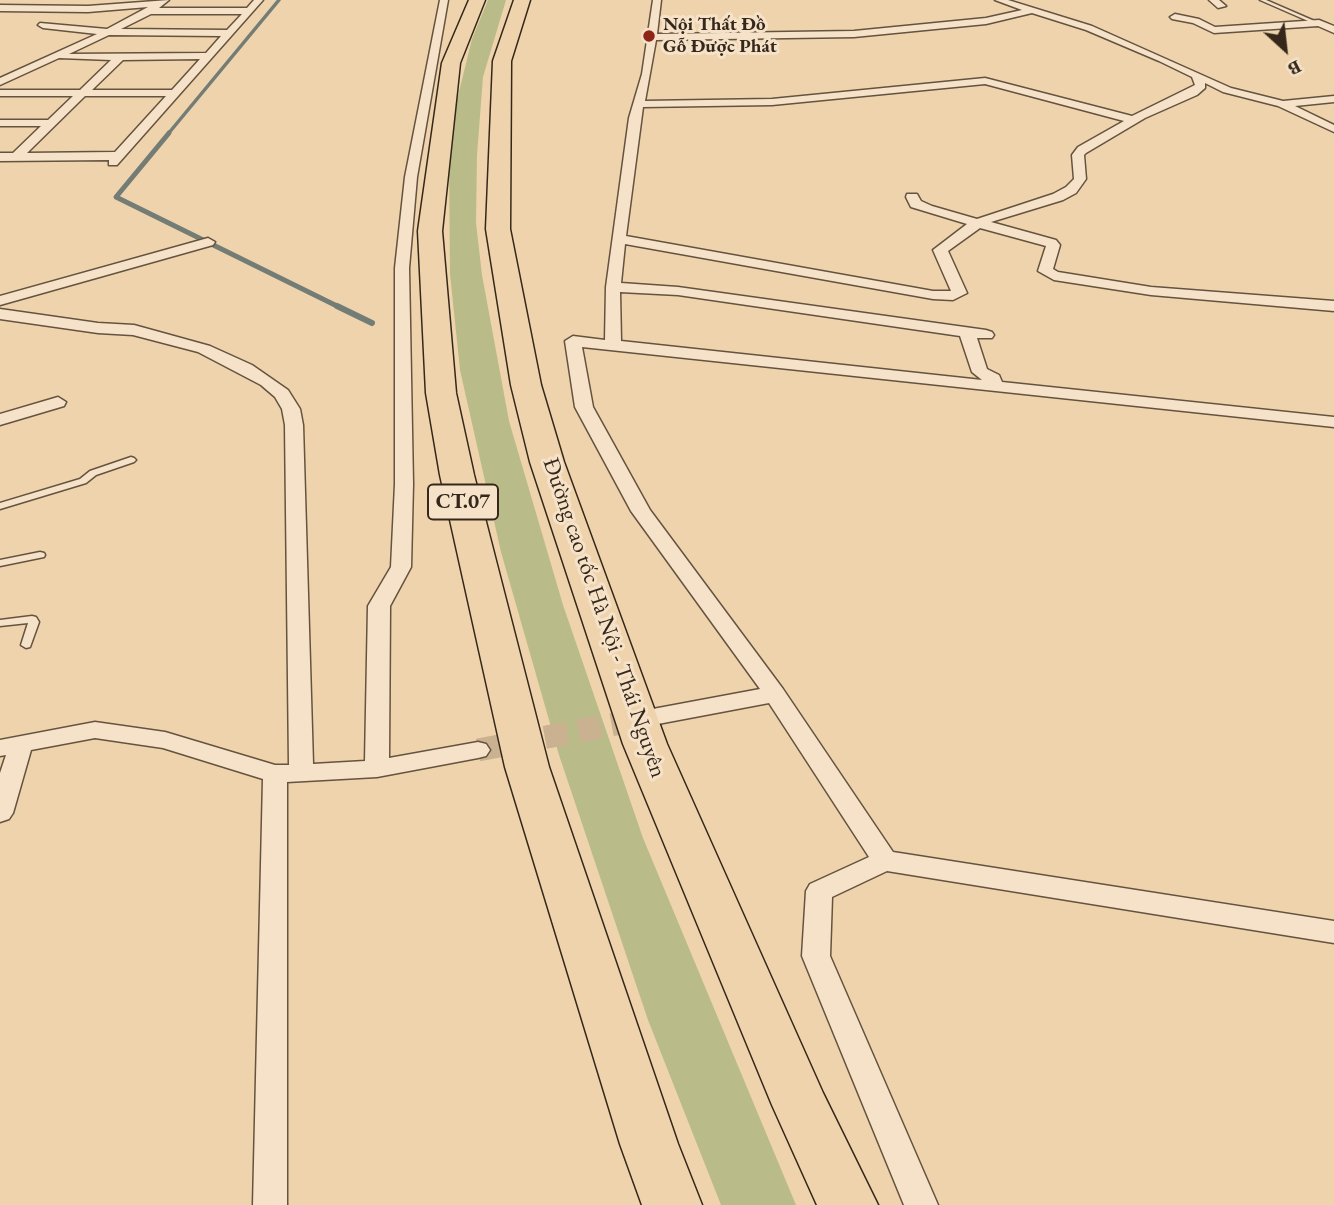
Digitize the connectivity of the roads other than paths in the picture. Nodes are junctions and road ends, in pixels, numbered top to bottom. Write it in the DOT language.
graph roads {
  1 [pos="259,0"];
  2 [pos="444,0"];
  3 [pos="477,0"];
  4 [pos="522,0"];
  5 [pos="657,0"];
  6 [pos="999,0"];
  7 [pos="1262,0"];
  8 [pos="162,2"];
  9 [pos="0,8"];
  10 [pos="1034,10"];
  11 [pos="149,11"];
  12 [pos="248,11"];
  13 [pos="1175,17"];
  14 [pos="1334,22"];
  15 [pos="1318,23"];
  16 [pos="43,25"];
  17 [pos="1334,30"];
  18 [pos="109,32"];
  19 [pos="229,33"];
  20 [pos="654,37"];
  21 [pos="58,57"];
  22 [pos="120,57"];
  23 [pos="208,57"];
  24 [pos="1196,75"];
  25 [pos="0,82"];
  26 [pos="0,93"];
  27 [pos="83,93"];
  28 [pos="176,93"];
  29 [pos="1334,99"];
  30 [pos="639,104"];
  31 [pos="1282,104"];
  32 [pos="1133,120"];
  33 [pos="52,122"];
  34 [pos="3,125"];
  35 [pos="1334,129"];
  36 [pos="0,157"];
  37 [pos="16,157"];
  38 [pos="912,197"];
  39 [pos="978,223"];
  40 [pos="620,239"];
  41 [pos="208,242"];
  42 [pos="613,287"];
  43 [pos="0,301"];
  44 [pos="1334,306"];
  45 [pos="0,314"];
  46 [pos="967,333"];
  47 [pos="986,335"];
  48 [pos="613,346"];
  49 [pos="994,385"];
  50 [pos="58,402"];
  51 [pos="0,420"];
  52 [pos="1334,422"];
  53 [pos="131,460"];
  54 [pos="0,506"];
  55 [pos="40,555"];
  56 [pos="0,564"];
  57 [pos="0,623"];
  58 [pos="26,645"];
  59 [pos="775,694"];
  60 [pos="642,719"];
  61 [pos="10,746"];
  62 [pos="478,750"];
  63 [pos="377,769"];
  64 [pos="288,773"];
  65 [pos="0,813"];
  66 [pos="885,861"];
  67 [pos="1334,932"];
  68 [pos="270,1205"];
  69 [pos="672,1205"];
  70 [pos="848,1205"];
  71 [pos="921,1205"];
  1 -- 12 [label="street"];
  2 -- 63 [label="street"];
  3 -- 69 [label="highway, CT.07"];
  4 -- 70 [label="highway, Đường cao tốc Hà Nội - Thái Nguyên"];
  5 -- 20 [label="street"];
  6 -- 10 [label="street"];
  7 -- 15 [label="lane"];
  8 -- 9 [label="street"];
  8 -- 11 [label="street"];
  10 -- 20 [label="street"];
  10 -- 24 [label="street"];
  11 -- 12 [label="street"];
  11 -- 18 [label="street"];
  12 -- 19 [label="street"];
  13 -- 15 [label="street"];
  14 -- 15 [label="street"];
  15 -- 17 [label="street"];
  16 -- 18 [label="street"];
  18 -- 19 [label="street"];
  18 -- 21 [label="street"];
  19 -- 23 [label="street"];
  20 -- 30 [label="street"];
  21 -- 22 [label="street"];
  21 -- 25 [label="street"];
  22 -- 23 [label="street"];
  22 -- 27 [label="street"];
  23 -- 28 [label="street"];
  24 -- 31 [label="street"];
  24 -- 32 [label="street"];
  26 -- 27 [label="street"];
  27 -- 28 [label="street"];
  27 -- 33 [label="street"];
  28 -- 37 [label="street"];
  29 -- 31 [label="street"];
  30 -- 32 [label="street"];
  30 -- 40 [label="street"];
  31 -- 35 [label="street"];
  32 -- 39 [label="street"];
  33 -- 34 [label="street"];
  33 -- 37 [label="street"];
  36 -- 37 [label="street"];
  38 -- 39 [label="street"];
  39 -- 40 [label="street"];
  39 -- 44 [label="street"];
  40 -- 42 [label="street"];
  41 -- 43 [label="street"];
  42 -- 46 [label="street"];
  42 -- 48 [label="street"];
  45 -- 64 [label="street"];
  46 -- 47 [label="street"];
  46 -- 49 [label="street"];
  48 -- 49 [label="street"];
  48 -- 59 [label="street"];
  49 -- 52 [label="street"];
  50 -- 51 [label="street"];
  53 -- 54 [label="lane"];
  55 -- 56 [label="lane"];
  57 -- 58 [label="lane"];
  59 -- 60 [label="street"];
  59 -- 66 [label="street"];
  61 -- 64 [label="street"];
  61 -- 65 [label="street"];
  62 -- 63 [label="street"];
  63 -- 64 [label="street"];
  64 -- 68 [label="street"];
  66 -- 67 [label="street"];
  66 -- 71 [label="street"];
}
